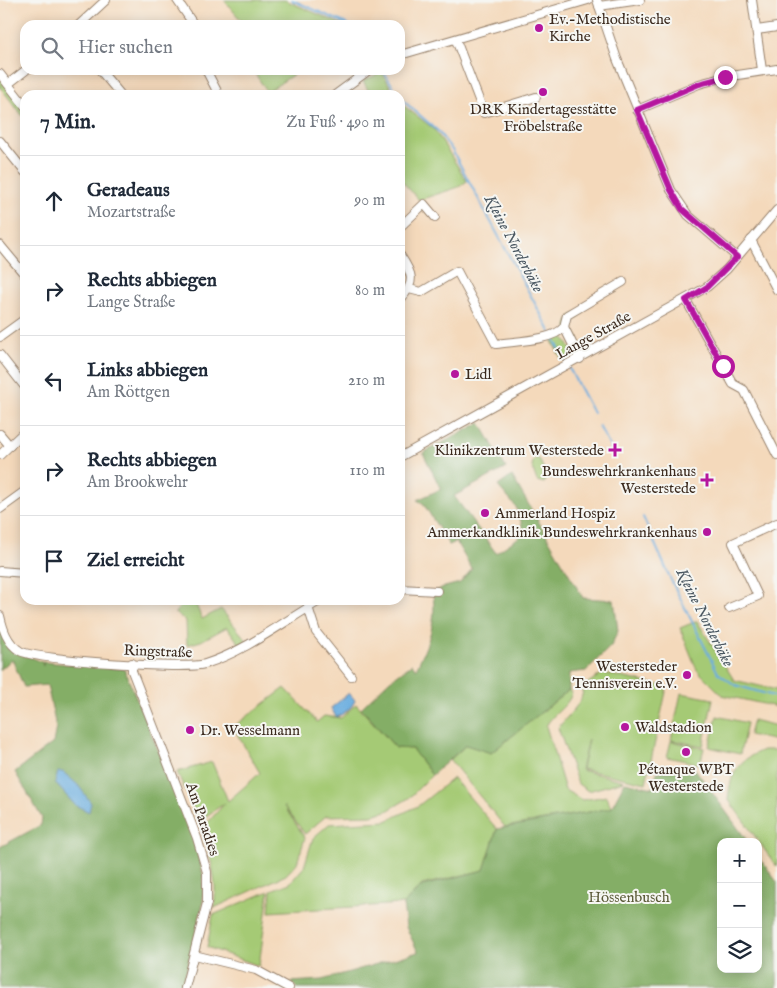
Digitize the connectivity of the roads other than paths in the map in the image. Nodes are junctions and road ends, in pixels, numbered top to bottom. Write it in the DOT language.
graph roads {
  1 [pos="106,0"];
  2 [pos="177,0"];
  3 [pos="588,0"];
  4 [pos="640,0"];
  5 [pos="752,0"];
  6 [pos="598,3"];
  7 [pos="84,20"];
  8 [pos="191,20"];
  9 [pos="777,27"];
  10 [pos="757,30"];
  11 [pos="456,40"];
  12 [pos="405,54"];
  13 [pos="777,69"];
  14 [pos="762,70"];
  15 [pos="0,74"];
  16 [pos="20,75"];
  17 [pos="104,75"];
  18 [pos="209,75"];
  19 [pos="362,75"];
  20 [pos="8,84"];
  21 [pos="117,90"];
  22 [pos="216,90"];
  23 [pos="342,90"];
  24 [pos="536,97"];
  25 [pos="20,100"];
  26 [pos="637,110"];
  27 [pos="0,141"];
  28 [pos="20,166"];
  29 [pos="777,210"];
  30 [pos="436,217"];
  31 [pos="405,222"];
  32 [pos="751,240"];
  33 [pos="0,245"];
  34 [pos="737,257"];
  35 [pos="405,264"];
  36 [pos="20,269"];
  37 [pos="623,282"];
  38 [pos="409,289"];
  39 [pos="777,290"];
  40 [pos="405,294"];
  41 [pos="686,300"];
  42 [pos="20,323"];
  43 [pos="561,330"];
  44 [pos="0,337"];
  45 [pos="0,355"];
  46 [pos="578,360"];
  47 [pos="20,381"];
  48 [pos="0,434"];
  49 [pos="20,437"];
  50 [pos="10,446"];
  51 [pos="405,454"];
  52 [pos="0,455"];
  53 [pos="777,455"];
  54 [pos="20,495"];
  55 [pos="0,509"];
  56 [pos="777,523"];
  57 [pos="0,572"];
  58 [pos="20,573"];
  59 [pos="405,589"];
  60 [pos="437,591"];
  61 [pos="312,605"];
  62 [pos="308,607"];
  63 [pos="729,608"];
  64 [pos="0,616"];
  65 [pos="132,663"];
  66 [pos="351,676"];
  67 [pos="194,955"];
  68 [pos="185,988"];
  69 [pos="289,988"];
  1 -- 7 [label="street"];
  2 -- 8 [label="street"];
  3 -- 11 [label="street"];
  4 -- 6 [label="street"];
  5 -- 10 [label="street"];
  6 -- 26 [label="street"];
  9 -- 10 [label="street"];
  10 -- 14 [label="street"];
  11 -- 12 [label="street"];
  11 -- 24 [label="street"];
  13 -- 14 [label="street"];
  14 -- 26 [label="street"];
  15 -- 20 [label="street"];
  16 -- 20 [label="street"];
  17 -- 21 [label="street"];
  18 -- 22 [label="street"];
  19 -- 23 [label="street"];
  20 -- 25 [label="street"];
  26 -- 34 [label="street"];
  27 -- 28 [label="street"];
  29 -- 32 [label="street, Lange Straße"];
  30 -- 31 [label="street"];
  32 -- 34 [label="street, Lange Straße"];
  32 -- 39 [label="street"];
  33 -- 36 [label="street"];
  34 -- 41 [label="street, Lange Straße"];
  35 -- 38 [label="street"];
  37 -- 43 [label="street"];
  38 -- 40 [label="street"];
  38 -- 43 [label="street"];
  41 -- 46 [label="street, Lange Straße"];
  41 -- 53 [label="street"];
  42 -- 44 [label="street"];
  43 -- 46 [label="street"];
  45 -- 47 [label="street"];
  46 -- 51 [label="street, Lange Straße"];
  48 -- 50 [label="street"];
  49 -- 50 [label="street"];
  50 -- 52 [label="street"];
  54 -- 55 [label="street"];
  56 -- 63 [label="street"];
  57 -- 58 [label="street"];
  59 -- 60 [label="street"];
  61 -- 62 [label="street, Ringstraße"];
  62 -- 65 [label="street, Ringstraße"];
  62 -- 66 [label="street"];
  64 -- 65 [label="street, Ringstraße"];
  65 -- 67 [label="street, Am Paradies"];
  67 -- 68 [label="street, Am Paradies"];
  67 -- 69 [label="street"];
}
